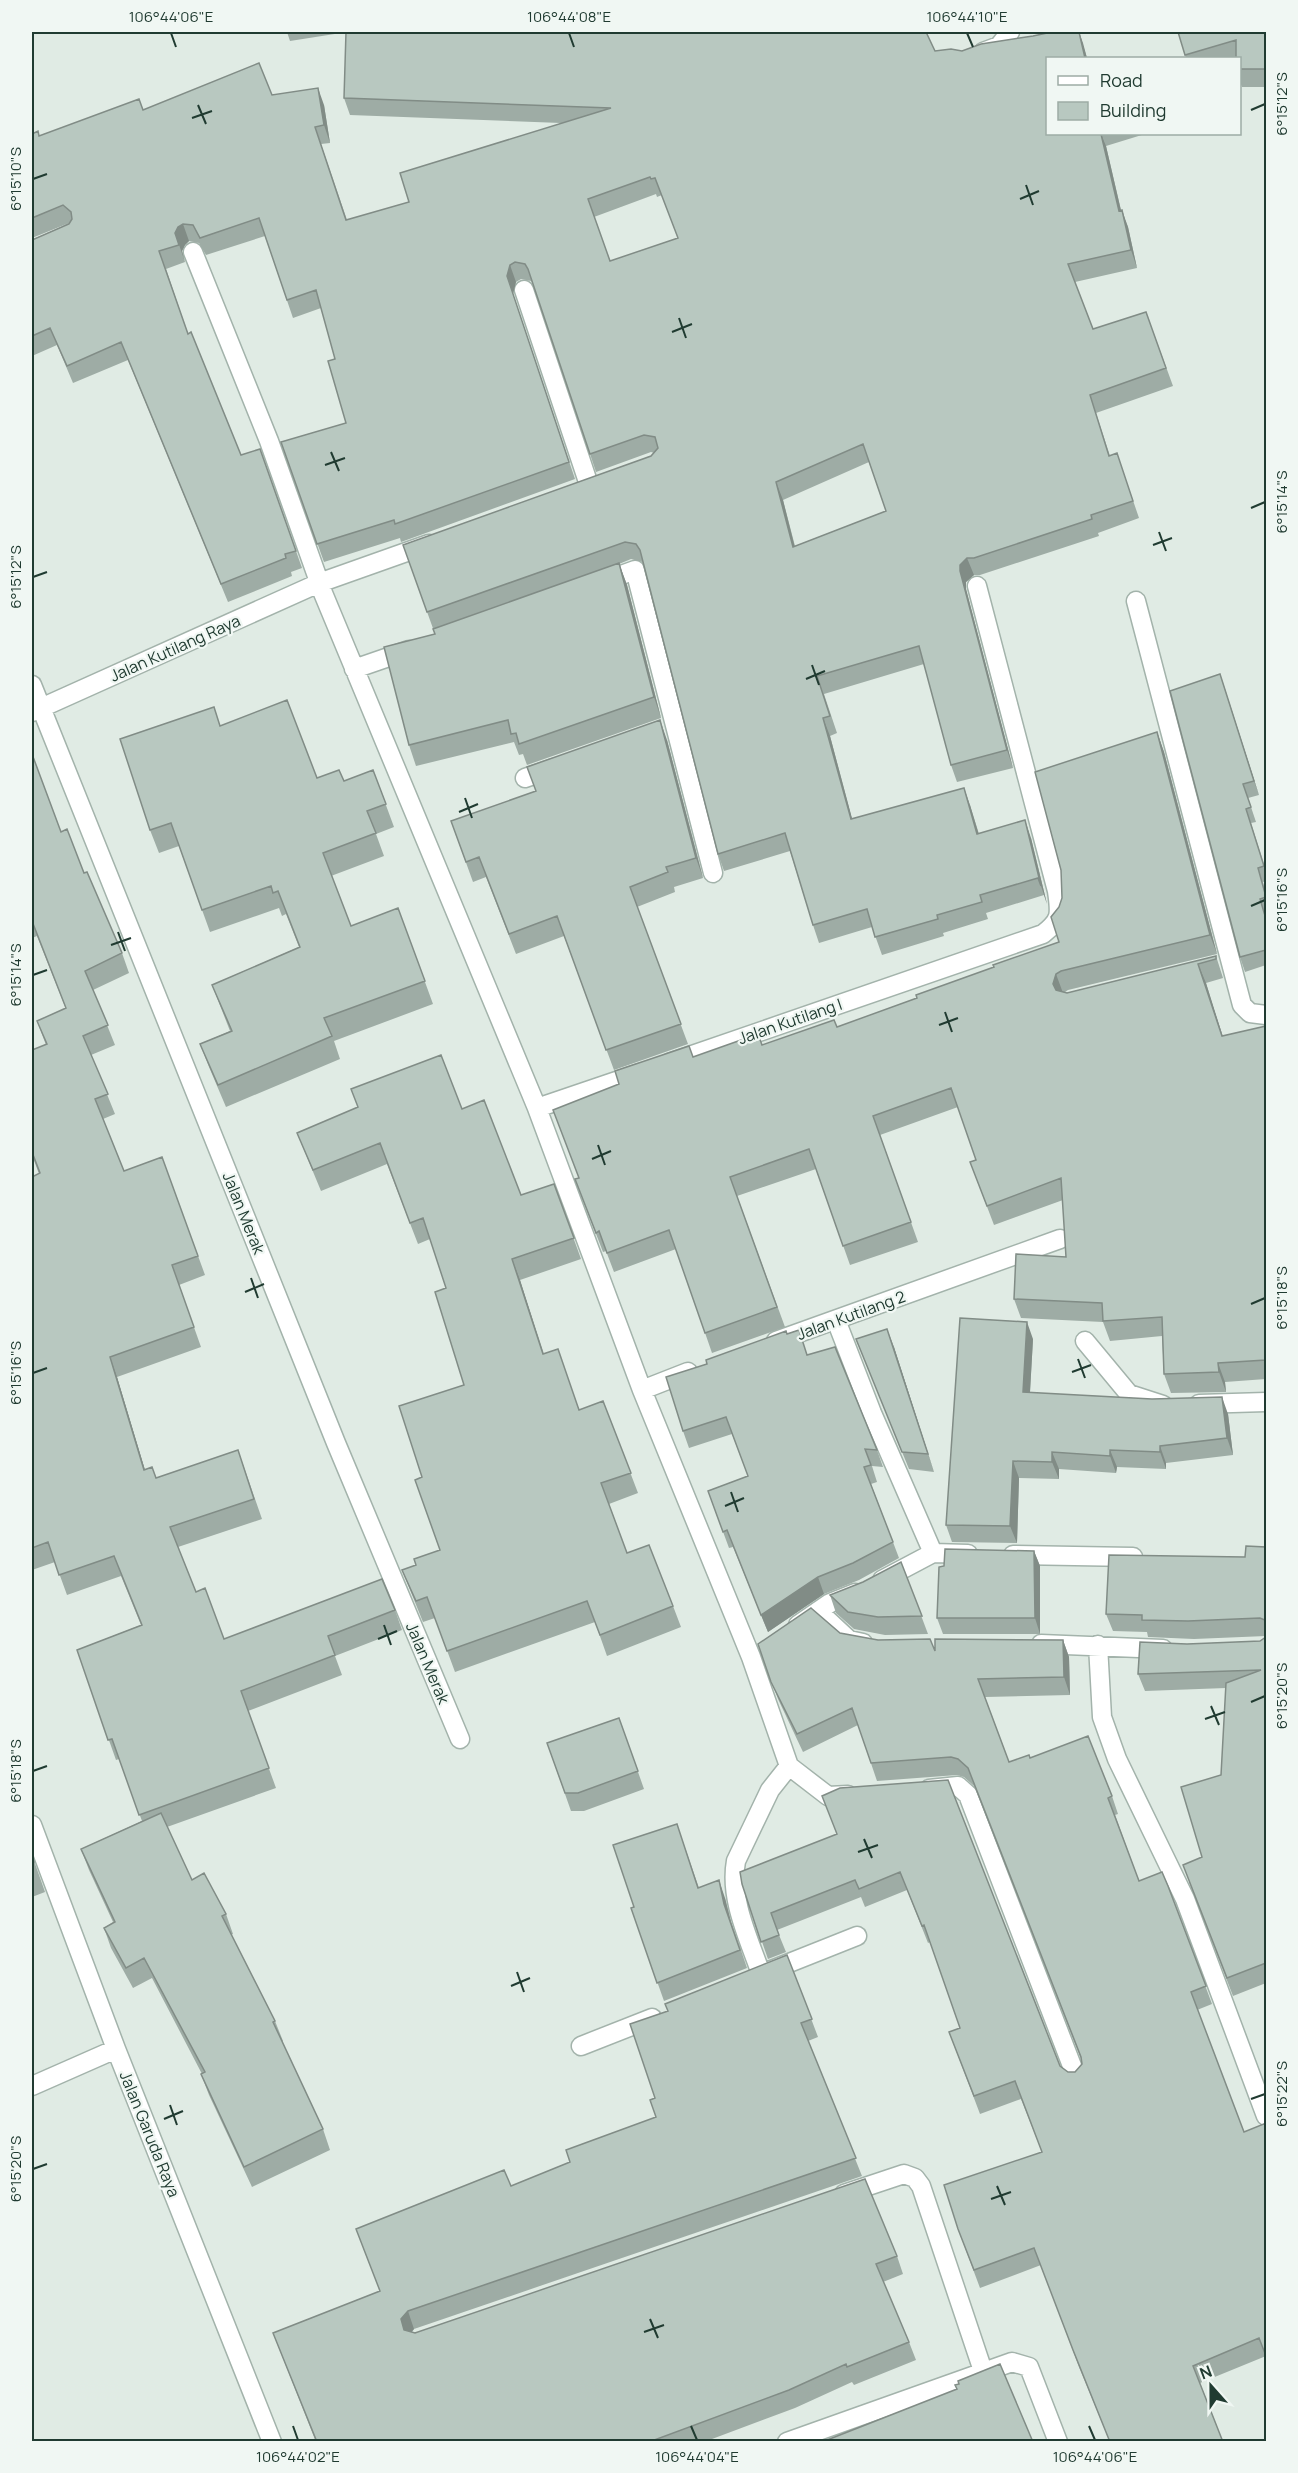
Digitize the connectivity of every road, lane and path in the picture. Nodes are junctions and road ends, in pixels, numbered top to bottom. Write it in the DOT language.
graph roads {
  1 [pos="1010,32"];
  2 [pos="965,58"];
  3 [pos="193,252"];
  4 [pos="524,290"];
  5 [pos="610,478"];
  6 [pos="443,538"];
  7 [pos="319,583"];
  8 [pos="976,586"];
  9 [pos="581,589"];
  10 [pos="1136,601"];
  11 [pos="428,643"];
  12 [pos="354,669"];
  13 [pos="32,685"];
  14 [pos="36,710"];
  15 [pos="675,725"];
  16 [pos="653,733"];
  17 [pos="568,763"];
  18 [pos="525,778"];
  19 [pos="713,873"];
  20 [pos="1232,962"];
  21 [pos="1209,968"];
  22 [pos="1266,1015"];
  23 [pos="537,1108"];
  24 [pos="1060,1239"];
  25 [pos="836,1320"];
  26 [pos="1085,1341"];
  27 [pos="758,1348"];
  28 [pos="702,1367"];
  29 [pos="642,1390"];
  30 [pos="1266,1402"];
  31 [pos="933,1553"];
  32 [pos="1154,1558"];
  33 [pos="818,1611"];
  34 [pos="1019,1644"];
  35 [pos="1098,1645"];
  36 [pos="884,1646"];
  37 [pos="1182,1649"];
  38 [pos="751,1657"];
  39 [pos="460,1739"];
  40 [pos="789,1766"];
  41 [pos="911,1790"];
  42 [pos="864,1793"];
  43 [pos="32,1825"];
  44 [pos="857,1936"];
  45 [pos="761,1974"];
  46 [pos="740,1983"];
  47 [pos="666,2013"];
  48 [pos="581,2046"];
  49 [pos="116,2049"];
  50 [pos="1077,2079"];
  51 [pos="32,2086"];
  52 [pos="1266,2116"];
  53 [pos="825,2201"];
  54 [pos="983,2371"];
  55 [pos="272,2442"];
  56 [pos="787,2442"];
  57 [pos="1058,2442"];
  1 -- 2 [label="street"];
  3 -- 7 [label="street"];
  4 -- 5 [label="street"];
  6 -- 7 [label="street, Jalan Kutilang Raya"];
  7 -- 12 [label="street"];
  7 -- 14 [label="street, Jalan Kutilang Raya"];
  8 -- 23 [label="street, Jalan Kutilang I"];
  9 -- 15 [label="street"];
  10 -- 20 [label="street"];
  11 -- 12 [label="street"];
  12 -- 23 [label="street"];
  13 -- 14 [label="street, Jalan Merak"];
  14 -- 39 [label="street, Jalan Merak"];
  15 -- 16 [label="street"];
  15 -- 19 [label="street"];
  17 -- 18 [label="street"];
  20 -- 21 [label="street"];
  20 -- 22 [label="street"];
  23 -- 29 [label="street"];
  24 -- 25 [label="street, Jalan Kutilang 2"];
  25 -- 27 [label="street, Jalan Kutilang 2"];
  25 -- 31 [label="street"];
  26 -- 30 [label="street"];
  28 -- 29 [label="street"];
  29 -- 38 [label="street"];
  31 -- 32 [label="street"];
  31 -- 33 [label="street"];
  33 -- 36 [label="street"];
  33 -- 38 [label="street"];
  34 -- 35 [label="street"];
  35 -- 37 [label="street"];
  35 -- 52 [label="street"];
  38 -- 40 [label="street"];
  40 -- 42 [label="street"];
  40 -- 45 [label="street"];
  41 -- 50 [label="street"];
  43 -- 49 [label="street, Jalan Garuda Raya"];
  44 -- 45 [label="street"];
  45 -- 46 [label="street"];
  47 -- 48 [label="street"];
  49 -- 51 [label="street"];
  49 -- 55 [label="street, Jalan Garuda Raya"];
  53 -- 54 [label="street"];
  54 -- 56 [label="street"];
  54 -- 57 [label="street"];
}
